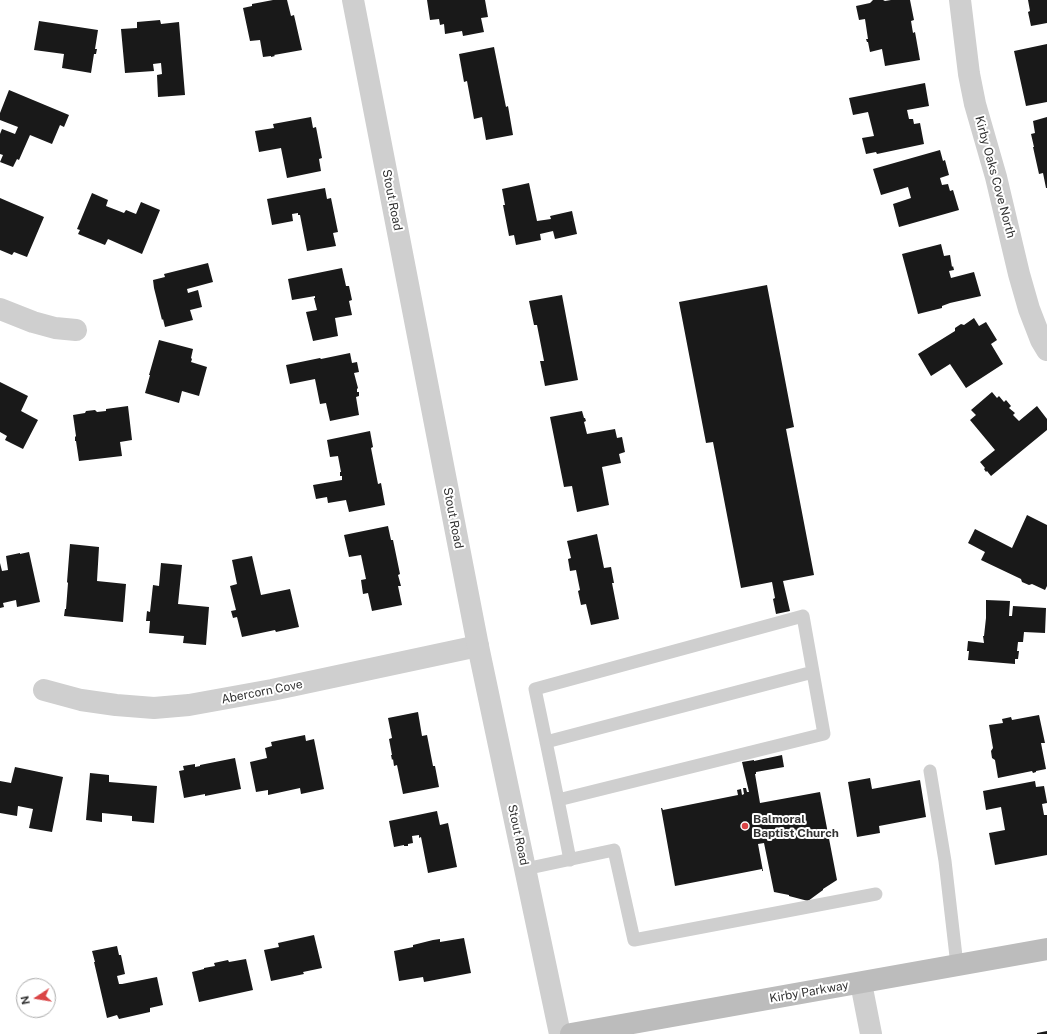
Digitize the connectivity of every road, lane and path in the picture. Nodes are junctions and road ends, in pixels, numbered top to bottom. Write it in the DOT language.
graph roads {
  1 [pos="353,0"];
  2 [pos="960,0"];
  3 [pos="0,309"];
  4 [pos="76,330"];
  5 [pos="1047,350"];
  6 [pos="478,646"];
  7 [pos="813,672"];
  8 [pos="44,690"];
  9 [pos="546,742"];
  10 [pos="930,771"];
  11 [pos="558,800"];
  12 [pos="570,860"];
  13 [pos="525,869"];
  14 [pos="876,894"];
  15 [pos="1047,950"];
  16 [pos="957,965"];
  17 [pos="861,983"];
  18 [pos="560,1034"];
  19 [pos="571,1034"];
  20 [pos="871,1034"];
  1 -- 6 [label="street, Stout Road"];
  2 -- 5 [label="street, Kirby Oaks Cove North"];
  3 -- 4 [label="street"];
  6 -- 8 [label="street, Abercorn Cove"];
  6 -- 13 [label="street, Stout Road"];
  7 -- 9 [label="lane"];
  7 -- 9 [label="lane"];
  7 -- 11 [label="lane"];
  9 -- 11 [label="lane"];
  10 -- 16 [label="lane"];
  11 -- 12 [label="lane"];
  12 -- 13 [label="lane"];
  12 -- 14 [label="lane"];
  13 -- 18 [label="street, Stout Road"];
  15 -- 16 [label="main road, Kirby Parkway"];
  16 -- 17 [label="main road, Kirby Parkway"];
  17 -- 19 [label="main road, Kirby Parkway"];
  17 -- 20 [label="street"];
}
